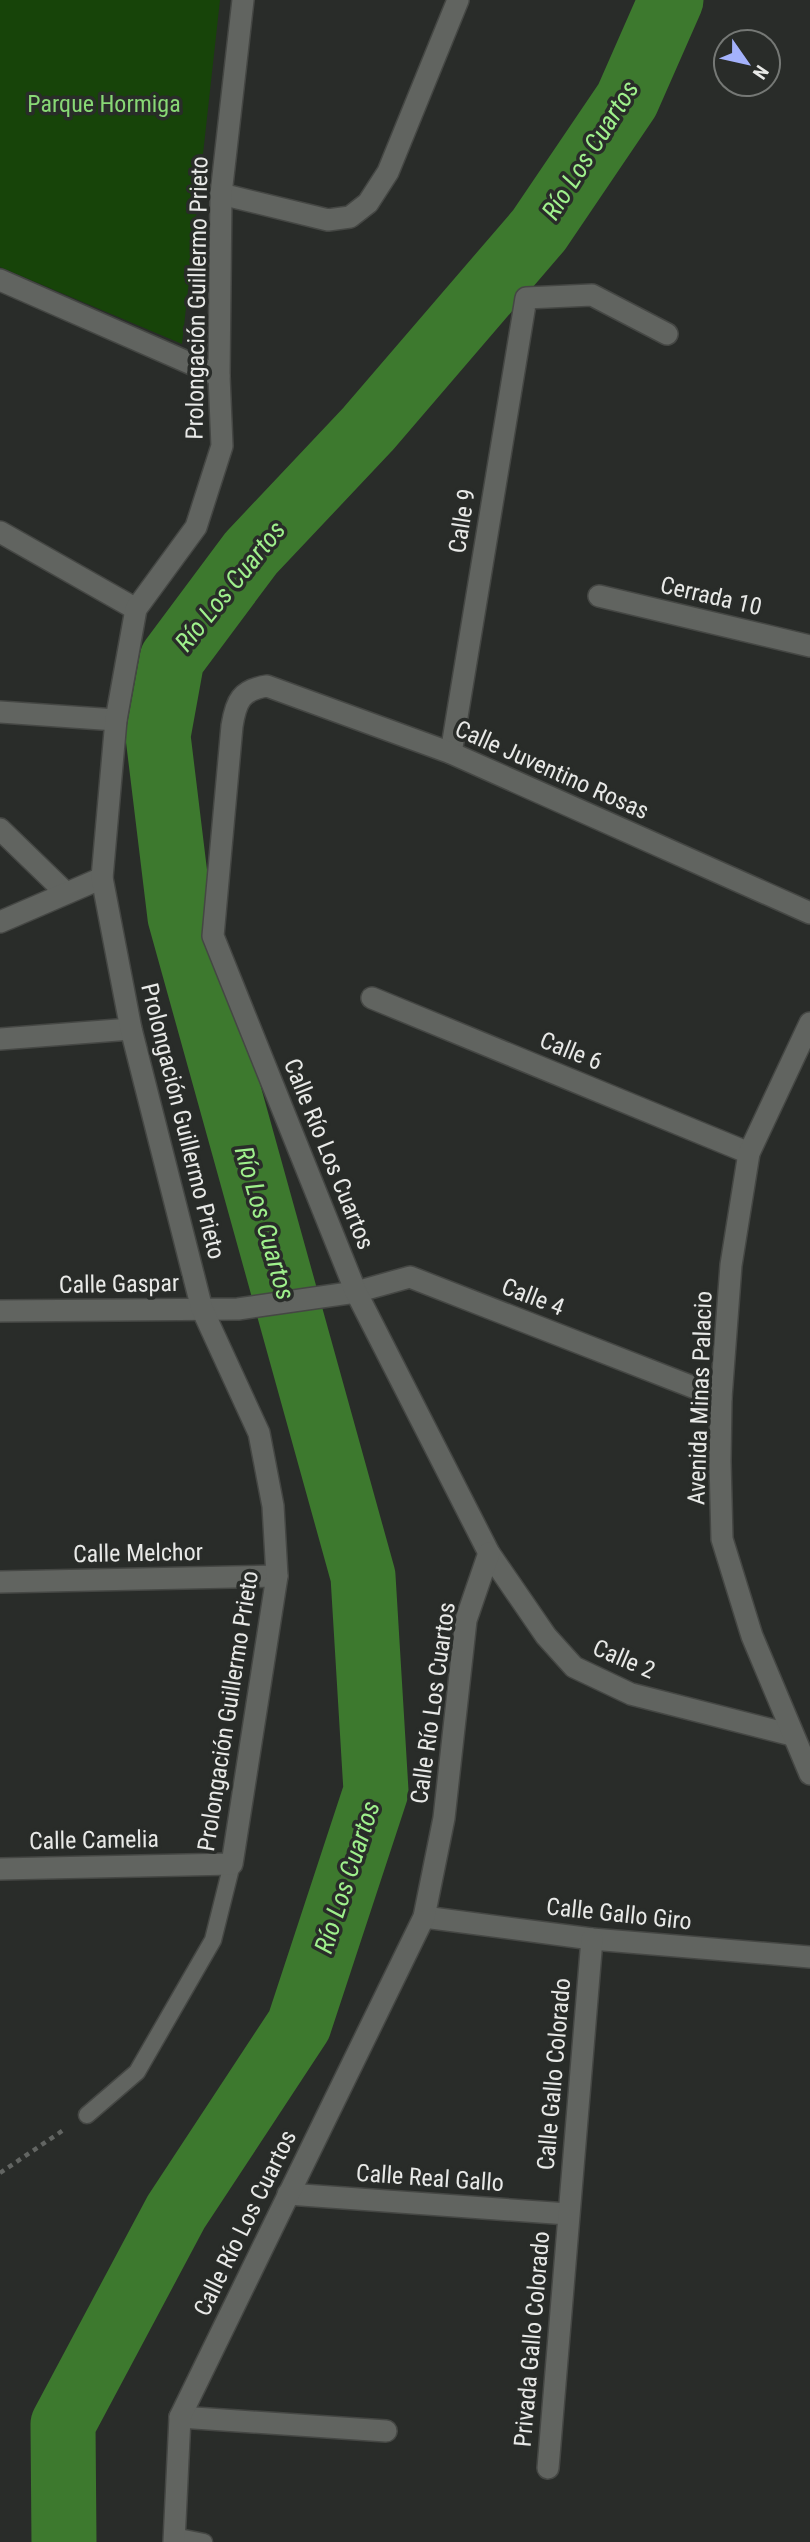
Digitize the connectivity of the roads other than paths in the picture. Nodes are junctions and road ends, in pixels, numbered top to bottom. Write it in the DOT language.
graph roads {
  1 [pos="243,0"];
  2 [pos="458,0"];
  3 [pos="221,194"];
  4 [pos="0,280"];
  5 [pos="667,334"];
  6 [pos="219,376"];
  7 [pos="0,531"];
  8 [pos="599,596"];
  9 [pos="136,609"];
  10 [pos="810,646"];
  11 [pos="267,686"];
  12 [pos="0,712"];
  13 [pos="117,720"];
  14 [pos="450,753"];
  15 [pos="0,830"];
  16 [pos="102,878"];
  17 [pos="65,893"];
  18 [pos="810,913"];
  19 [pos="0,922"];
  20 [pos="372,998"];
  21 [pos="810,1023"];
  22 [pos="131,1029"];
  23 [pos="0,1039"];
  24 [pos="749,1153"];
  25 [pos="356,1292"];
  26 [pos="322,1296"];
  27 [pos="202,1309"];
  28 [pos="0,1311"];
  29 [pos="721,1398"];
  30 [pos="489,1553"];
  31 [pos="277,1576"];
  32 [pos="0,1582"];
  33 [pos="792,1735"];
  34 [pos="810,1774"];
  35 [pos="232,1864"];
  36 [pos="0,1869"];
  37 [pos="424,1917"];
  38 [pos="592,1939"];
  39 [pos="810,1957"];
  40 [pos="86,2115"];
  41 [pos="288,2194"];
  42 [pos="568,2214"];
  43 [pos="180,2417"];
  44 [pos="386,2431"];
  45 [pos="548,2468"];
  46 [pos="174,2539"];
  47 [pos="204,2542"];
  1 -- 3 [label="street, Prolongación Guillermo Prieto"];
  2 -- 3 [label="street"];
  3 -- 6 [label="street, Prolongación Guillermo Prieto"];
  4 -- 6 [label="street"];
  5 -- 14 [label="street, Calle 9"];
  6 -- 9 [label="street, Prolongación Guillermo Prieto"];
  7 -- 9 [label="street"];
  8 -- 10 [label="street, Cerrada 10"];
  9 -- 13 [label="street, Prolongación Guillermo Prieto"];
  11 -- 14 [label="street, Calle Juventino Rosas"];
  11 -- 25 [label="street, Calle Río Los Cuartos"];
  12 -- 13 [label="street"];
  13 -- 16 [label="street, Prolongación Guillermo Prieto"];
  14 -- 18 [label="street, Calle Juventino Rosas"];
  15 -- 17 [label="street"];
  16 -- 17 [label="street"];
  16 -- 22 [label="street, Prolongación Guillermo Prieto"];
  17 -- 19 [label="street"];
  20 -- 24 [label="street, Calle 6"];
  21 -- 24 [label="street, Avenida Minas Palacio"];
  22 -- 23 [label="street"];
  22 -- 27 [label="street, Prolongación Guillermo Prieto"];
  24 -- 29 [label="street, Avenida Minas Palacio"];
  25 -- 26 [label="street, Calle 4"];
  25 -- 29 [label="street, Calle 4"];
  25 -- 30 [label="street, Calle Río Los Cuartos"];
  26 -- 27 [label="street, Calle Gaspar"];
  27 -- 28 [label="street, Calle Gaspar"];
  27 -- 31 [label="street, Prolongación Guillermo Prieto"];
  29 -- 33 [label="street, Avenida Minas Palacio"];
  30 -- 33 [label="street, Calle 2"];
  30 -- 37 [label="street, Calle Río Los Cuartos"];
  31 -- 32 [label="street, Calle Melchor"];
  31 -- 35 [label="street, Prolongación Guillermo Prieto"];
  33 -- 34 [label="street, Avenida Minas Palacio"];
  35 -- 36 [label="street, Calle Camelia"];
  35 -- 40 [label="lane, Prolongación Guillermo Prieto"];
  37 -- 38 [label="street, Calle Gallo Giro"];
  37 -- 41 [label="street, Calle Río Los Cuartos"];
  38 -- 39 [label="street, Calle Gallo Giro"];
  38 -- 42 [label="street, Calle Gallo Colorado"];
  41 -- 42 [label="street, Calle Real Gallo"];
  41 -- 43 [label="street, Calle Río Los Cuartos"];
  42 -- 45 [label="street, Privada Gallo Colorado"];
  43 -- 44 [label="street"];
  43 -- 46 [label="street, Calle Río Los Cuartos"];
  46 -- 47 [label="lane"];
}
